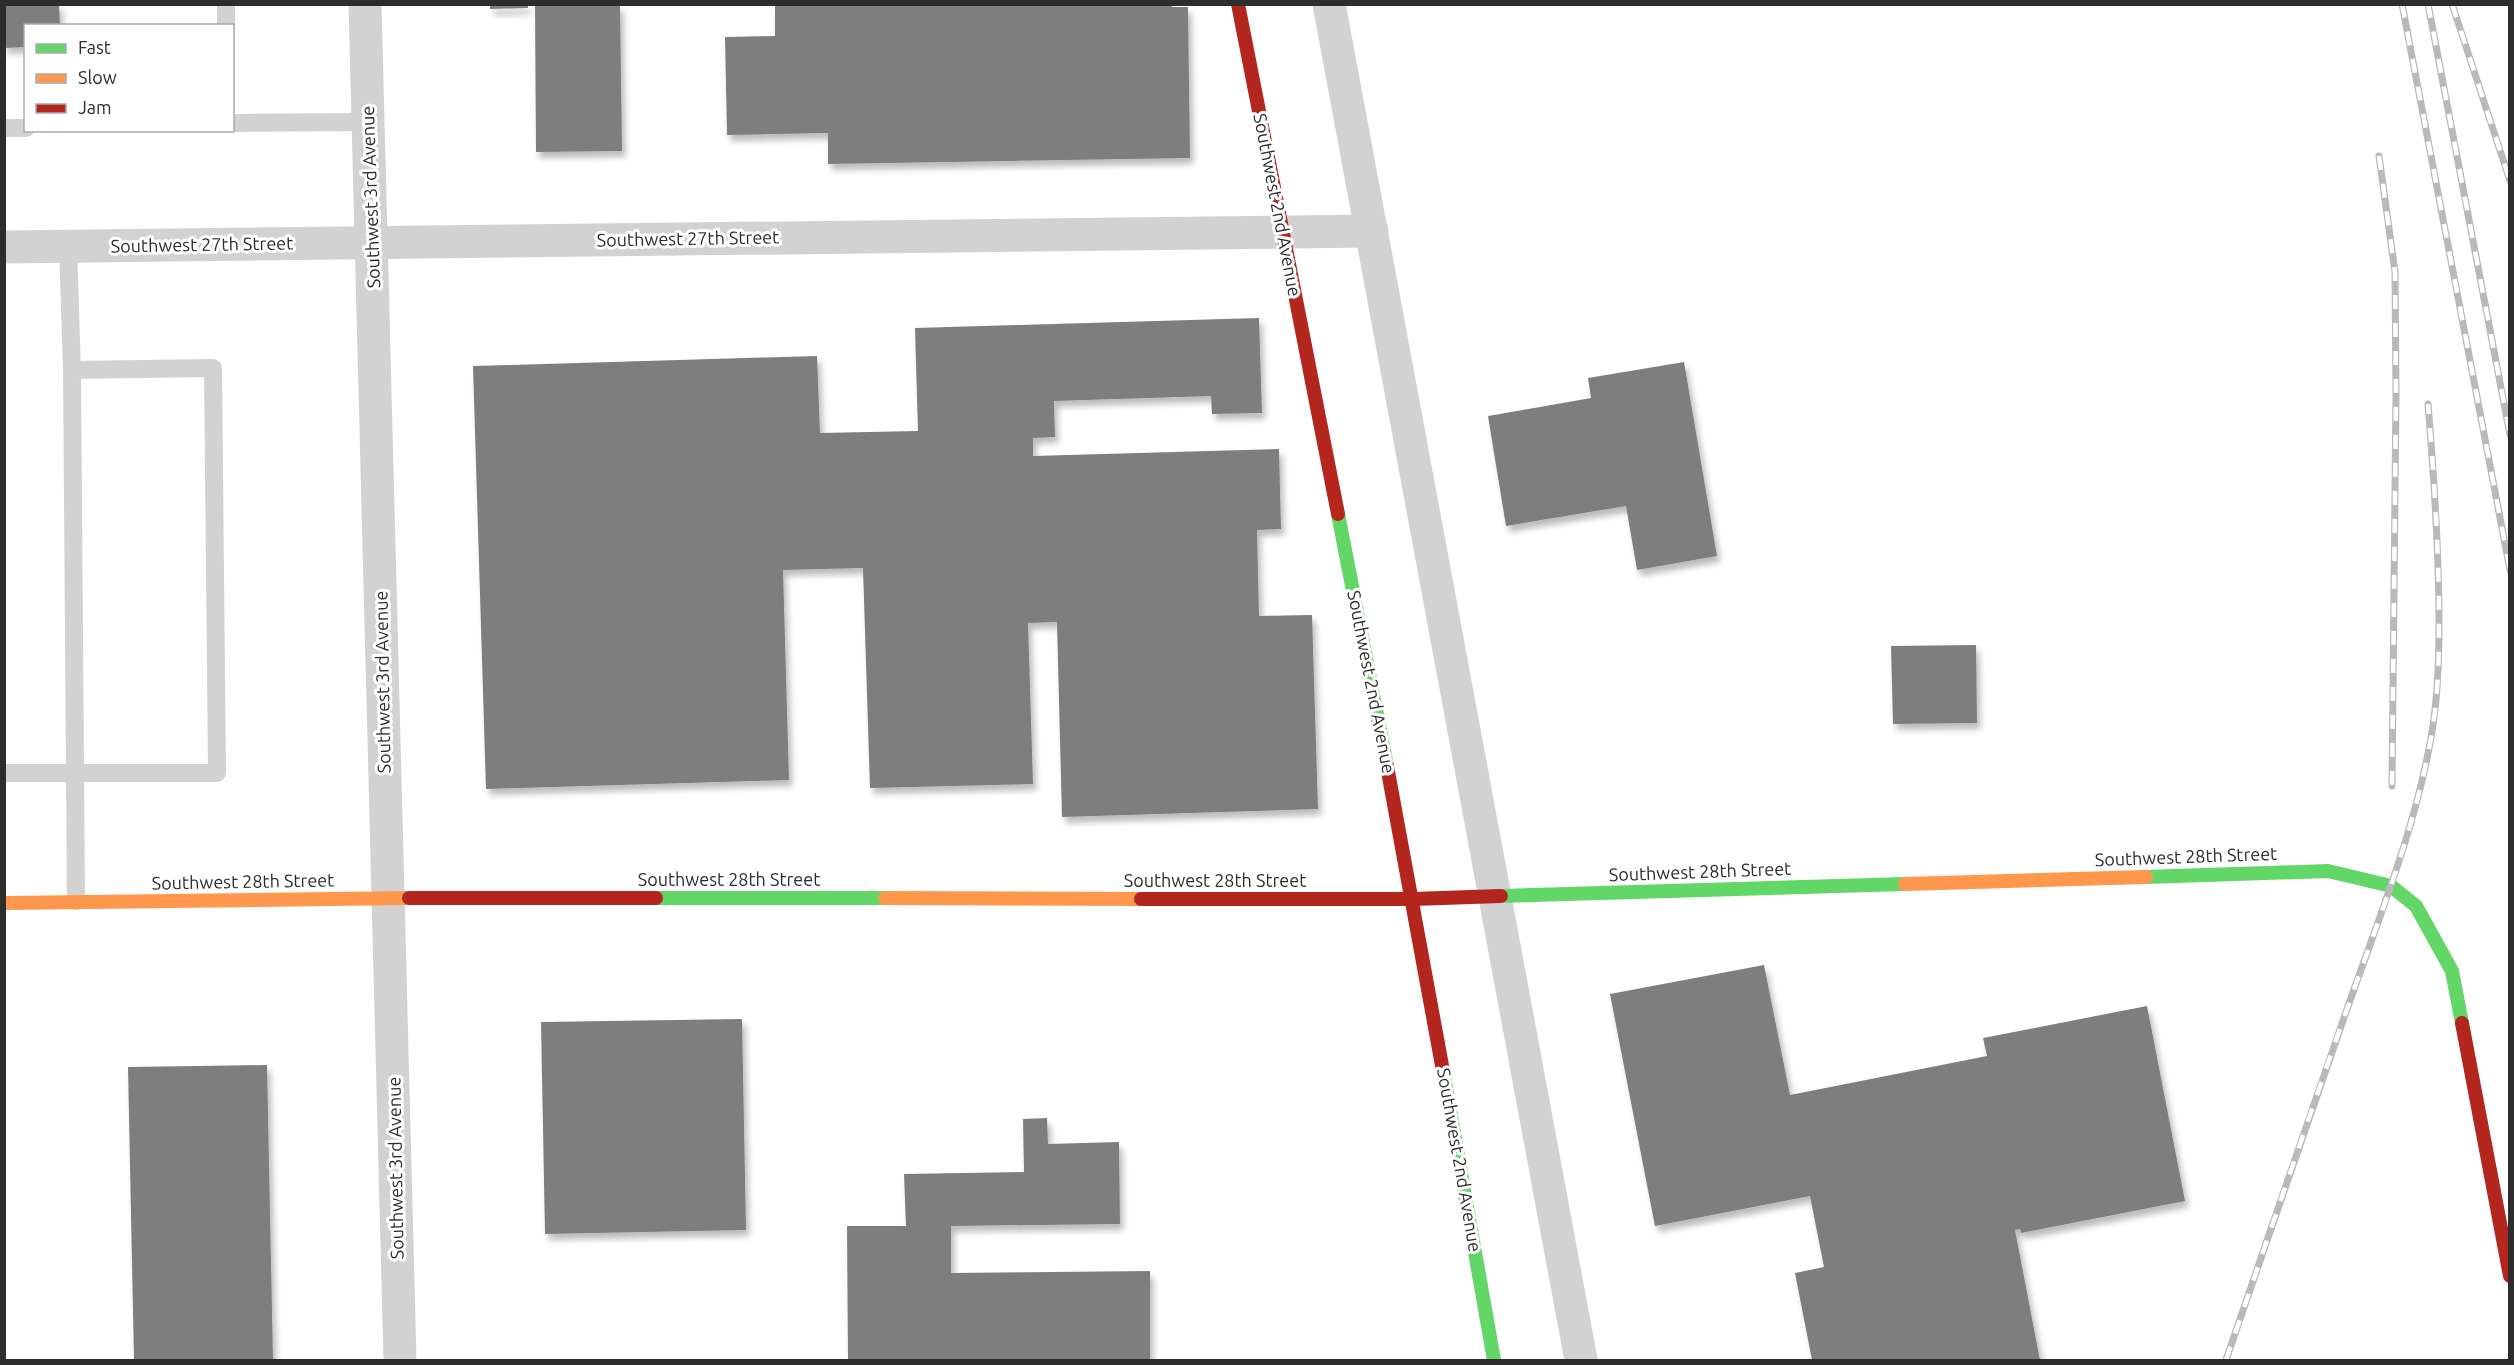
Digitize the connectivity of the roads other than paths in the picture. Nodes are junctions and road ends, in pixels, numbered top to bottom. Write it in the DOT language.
graph roads {
  1 [pos="226,4"];
  2 [pos="366,4"];
  3 [pos="1238,4"];
  4 [pos="1329,4"];
  5 [pos="226,24"];
  6 [pos="369,122"];
  7 [pos="234,123"];
  8 [pos="4,128"];
  9 [pos="24,128"];
  10 [pos="1282,231"];
  11 [pos="1372,231"];
  12 [pos="373,243"];
  13 [pos="68,246"];
  14 [pos="4,247"];
  15 [pos="72,370"];
  16 [pos="75,772"];
  17 [pos="4,773"];
  18 [pos="1493,896"];
  19 [pos="389,898"];
  20 [pos="1413,899"];
  21 [pos="76,902"];
  22 [pos="4,903"];
  23 [pos="2510,1276"];
  24 [pos="400,1360"];
  25 [pos="1494,1360"];
  26 [pos="1581,1360"];
  1 -- 5 [label="lane"];
  2 -- 6 [label="street, Southwest 3rd Avenue"];
  3 -- 10 [label="street, Southwest 2nd Avenue"];
  4 -- 11 [label="street"];
  6 -- 7 [label="lane"];
  6 -- 12 [label="street, Southwest 3rd Avenue"];
  8 -- 9 [label="lane"];
  10 -- 11 [label="street, Southwest 27th Street"];
  10 -- 12 [label="street, Southwest 27th Street"];
  10 -- 20 [label="street, Southwest 2nd Avenue"];
  11 -- 18 [label="street"];
  12 -- 13 [label="street, Southwest 27th Street"];
  12 -- 19 [label="street, Southwest 3rd Avenue"];
  13 -- 14 [label="street, Southwest 27th Street"];
  13 -- 15 [label="lane"];
  15 -- 16 [label="lane"];
  15 -- 16 [label="lane"];
  16 -- 17 [label="lane"];
  16 -- 21 [label="lane"];
  18 -- 20 [label="street, Southwest 28th Street"];
  18 -- 23 [label="street, Southwest 28th Street"];
  18 -- 26 [label="street"];
  19 -- 20 [label="street, Southwest 28th Street"];
  19 -- 21 [label="street, Southwest 28th Street"];
  19 -- 24 [label="street, Southwest 3rd Avenue"];
  20 -- 25 [label="street, Southwest 2nd Avenue"];
  21 -- 22 [label="street, Southwest 28th Street"];
}
